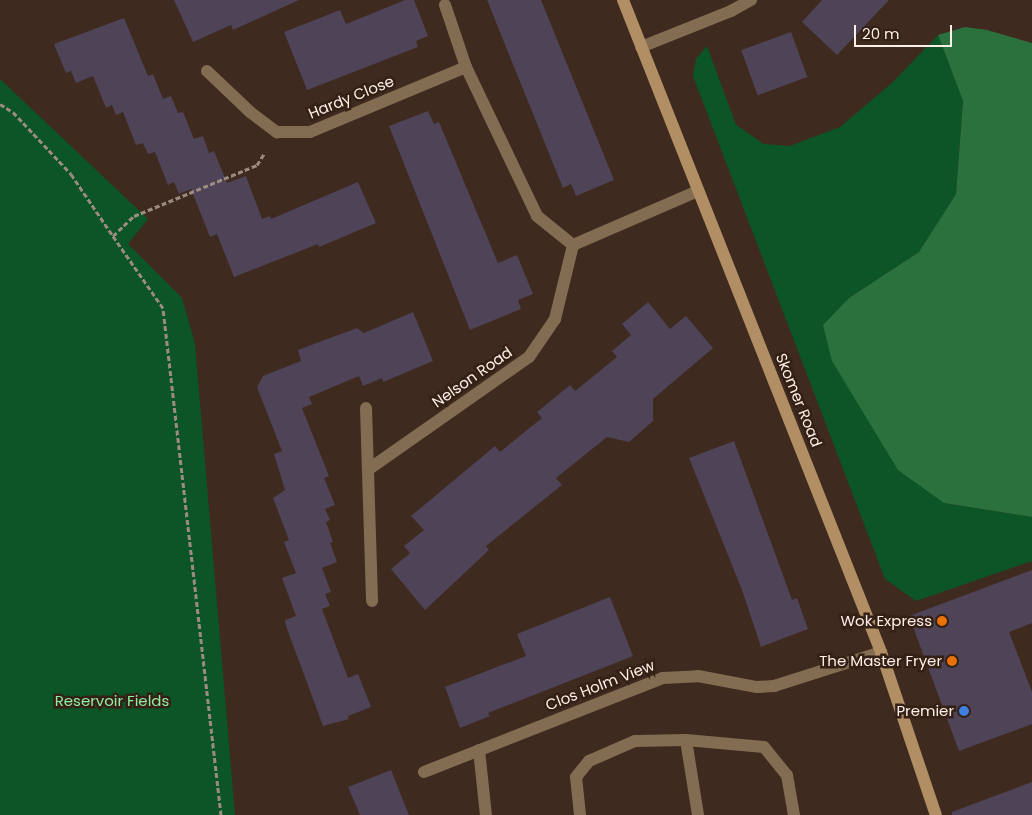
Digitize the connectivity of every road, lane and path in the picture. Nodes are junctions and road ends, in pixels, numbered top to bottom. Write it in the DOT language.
graph roads {
  1 [pos="623,0"];
  2 [pos="751,0"];
  3 [pos="445,5"];
  4 [pos="642,47"];
  5 [pos="466,67"];
  6 [pos="206,71"];
  7 [pos="0,104"];
  8 [pos="277,132"];
  9 [pos="698,191"];
  10 [pos="113,236"];
  11 [pos="574,245"];
  12 [pos="366,408"];
  13 [pos="369,469"];
  14 [pos="372,600"];
  15 [pos="881,652"];
  16 [pos="686,740"];
  17 [pos="479,750"];
  18 [pos="424,772"];
  19 [pos="221,815"];
  20 [pos="486,815"];
  21 [pos="580,815"];
  22 [pos="698,815"];
  23 [pos="794,815"];
  24 [pos="936,815"];
  1 -- 4 [label="street, Skomer Road"];
  2 -- 4 [label="street"];
  3 -- 5 [label="street"];
  4 -- 9 [label="street, Skomer Road"];
  5 -- 8 [label="street, Hardy Close"];
  5 -- 11 [label="street"];
  6 -- 8 [label="street"];
  7 -- 10 [label="path"];
  8 -- 10 [label="path"];
  9 -- 11 [label="street"];
  9 -- 15 [label="street, Skomer Road"];
  10 -- 19 [label="path"];
  11 -- 13 [label="street, Nelson Road"];
  12 -- 13 [label="street"];
  13 -- 14 [label="street"];
  15 -- 17 [label="street, Clos Holm View"];
  15 -- 24 [label="street, Skomer Road"];
  16 -- 21 [label="street"];
  16 -- 22 [label="street"];
  16 -- 23 [label="street"];
  17 -- 18 [label="street, Clos Holm View"];
  17 -- 20 [label="street"];
}
